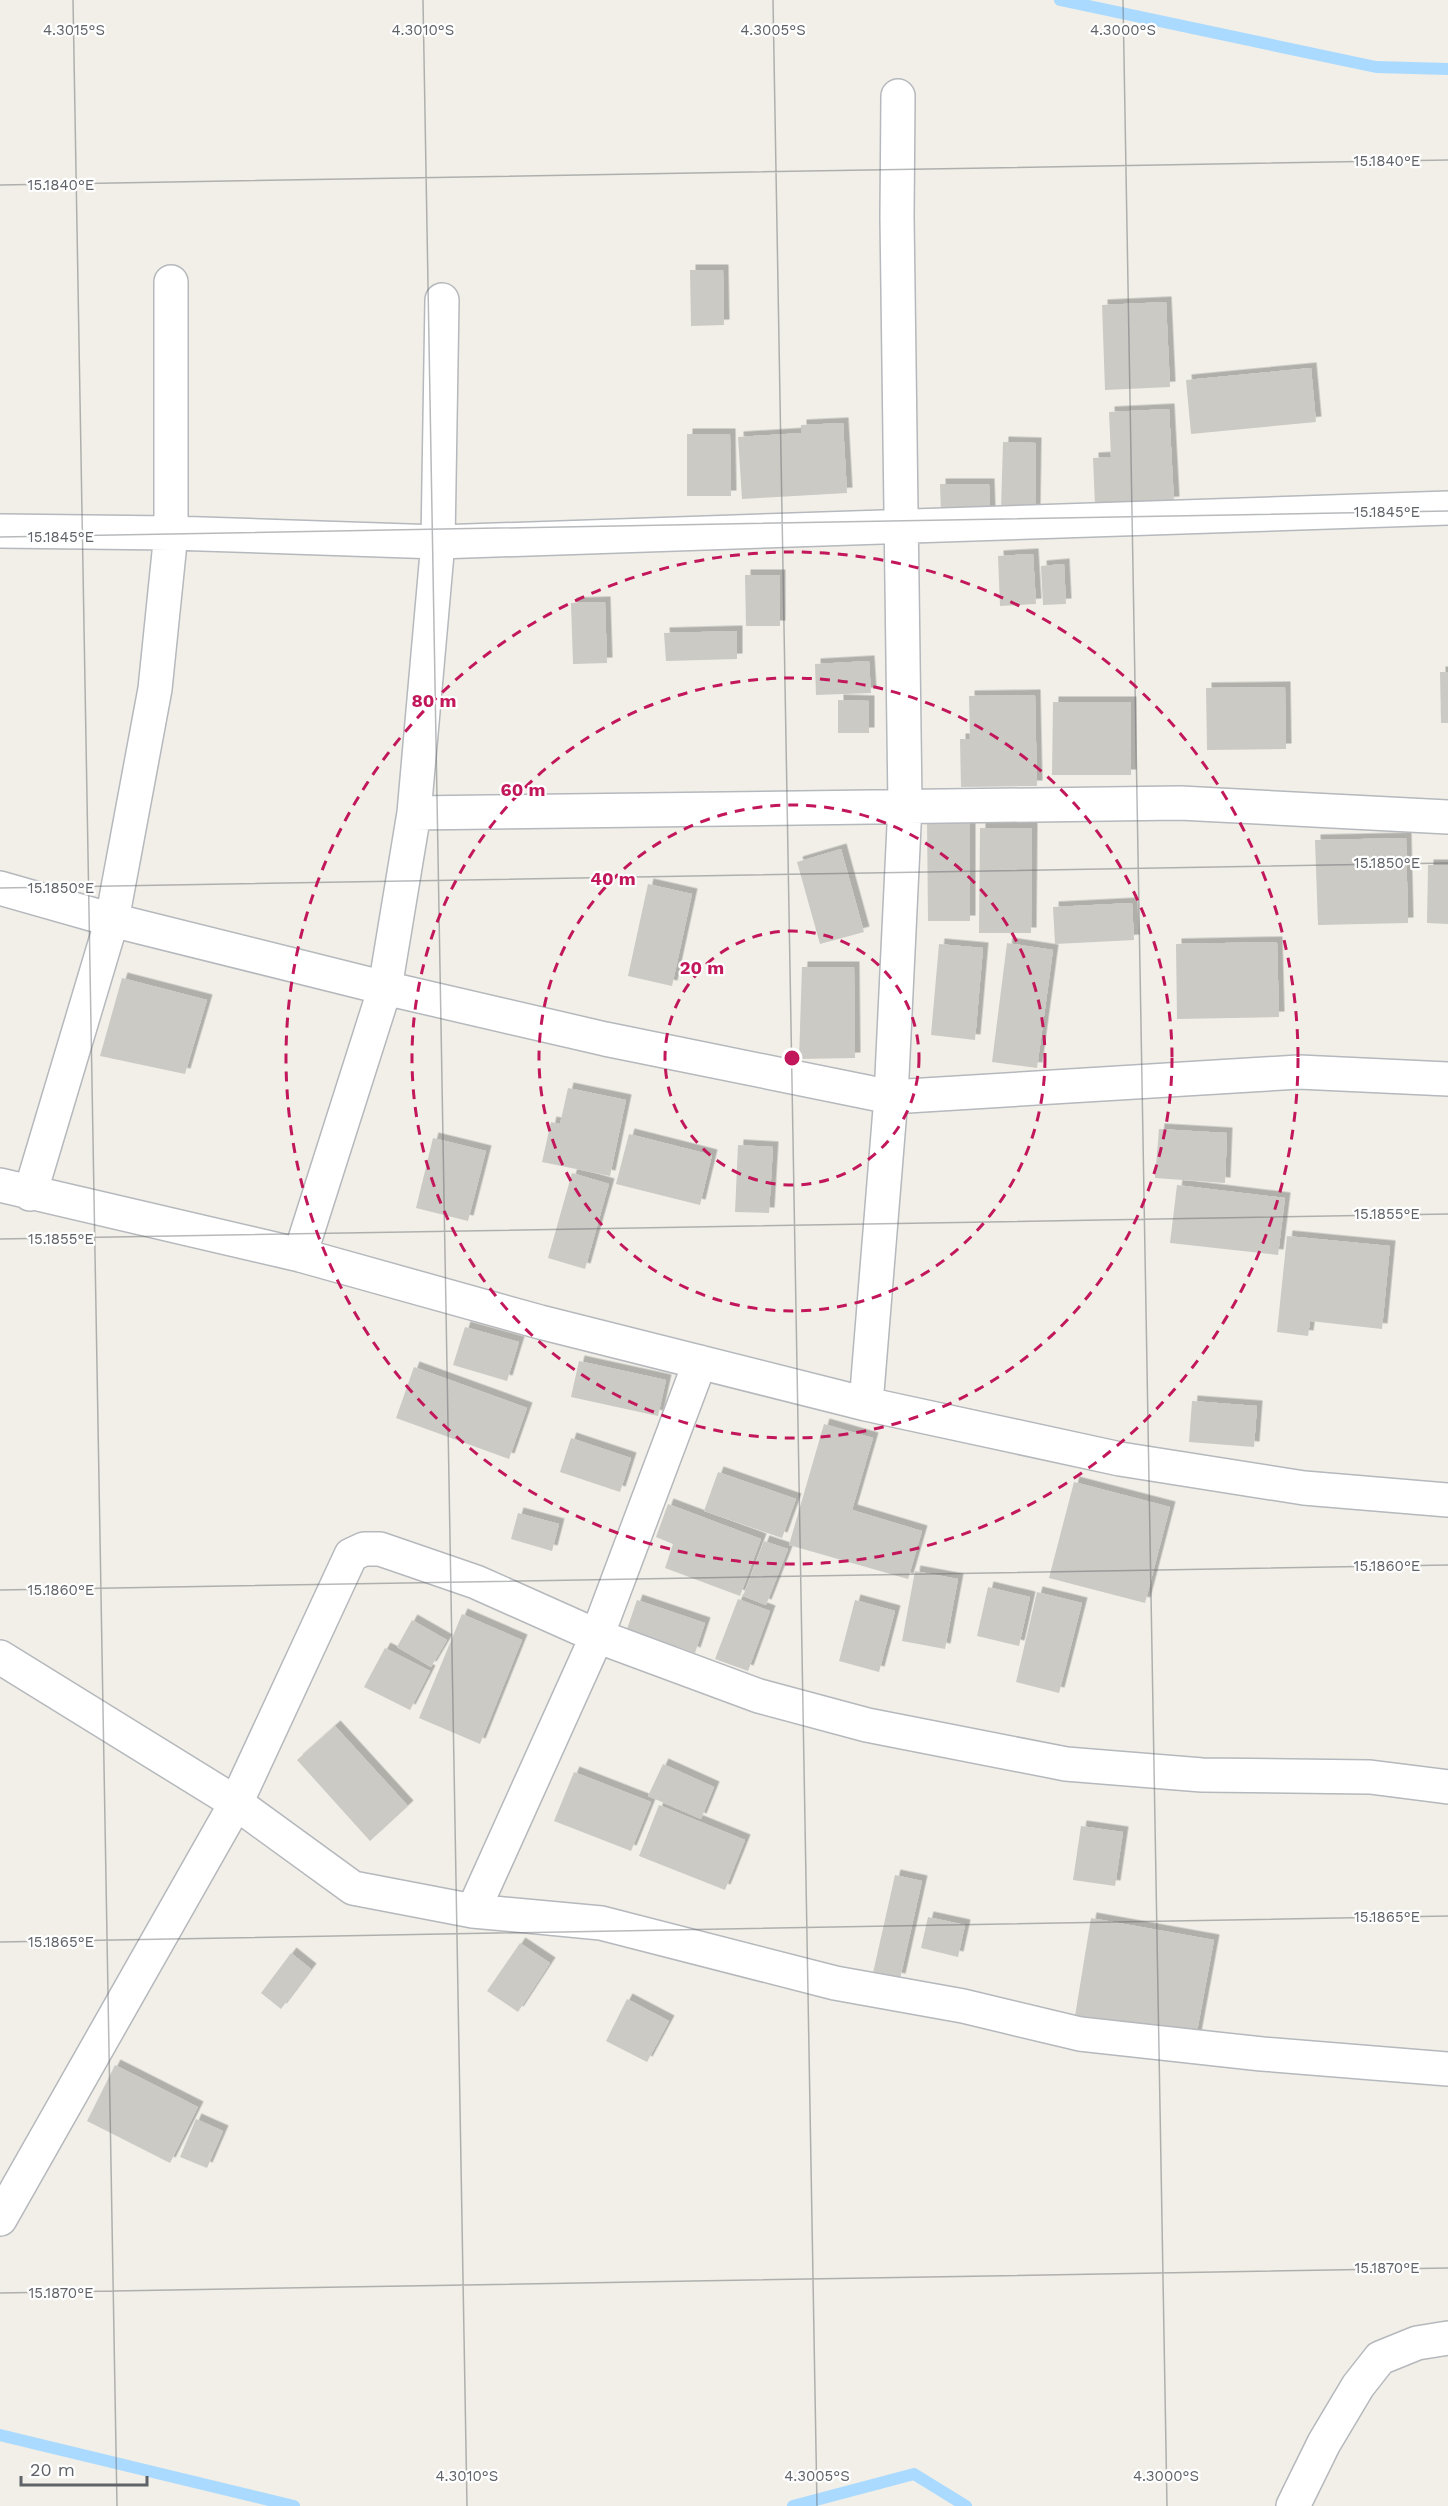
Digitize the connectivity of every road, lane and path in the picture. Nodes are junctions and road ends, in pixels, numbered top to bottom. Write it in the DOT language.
graph roads {
  1 [pos="898,96"];
  2 [pos="171,282"];
  3 [pos="442,300"];
  4 [pos="1448,508"];
  5 [pos="901,524"];
  6 [pos="0,531"];
  7 [pos="171,533"];
  8 [pos="438,542"];
  9 [pos="905,805"];
  10 [pos="414,813"];
  11 [pos="1448,817"];
  12 [pos="0,888"];
  13 [pos="112,920"];
  14 [pos="385,988"];
  15 [pos="1448,1079"];
  16 [pos="891,1097"];
  17 [pos="15,1190"];
  18 [pos="300,1255"];
  19 [pos="700,1362"];
  20 [pos="866,1404"];
  21 [pos="1448,1500"];
  22 [pos="597,1636"];
  23 [pos="0,1657"];
  24 [pos="1448,1787"];
  25 [pos="236,1803"];
  26 [pos="473,1911"];
  27 [pos="1448,2069"];
  28 [pos="0,2219"];
  29 [pos="1448,2338"];
  30 [pos="1293,2506"];
  1 -- 5 [label="street"];
  2 -- 7 [label="street"];
  3 -- 8 [label="street"];
  4 -- 5 [label="street"];
  5 -- 8 [label="street"];
  5 -- 9 [label="street"];
  6 -- 7 [label="street"];
  7 -- 8 [label="street"];
  7 -- 13 [label="street"];
  8 -- 10 [label="street"];
  9 -- 10 [label="street"];
  9 -- 11 [label="street"];
  9 -- 16 [label="street"];
  10 -- 14 [label="street"];
  12 -- 13 [label="street"];
  13 -- 14 [label="street"];
  13 -- 17 [label="street"];
  14 -- 16 [label="street"];
  14 -- 18 [label="street"];
  15 -- 16 [label="street"];
  16 -- 20 [label="street"];
  17 -- 18 [label="street"];
  18 -- 19 [label="street"];
  19 -- 20 [label="street"];
  19 -- 22 [label="street"];
  20 -- 21 [label="street"];
  22 -- 24 [label="street"];
  22 -- 25 [label="street"];
  22 -- 26 [label="street"];
  23 -- 25 [label="street"];
  25 -- 26 [label="street"];
  25 -- 28 [label="street"];
  26 -- 27 [label="street"];
  29 -- 30 [label="street"];
}
